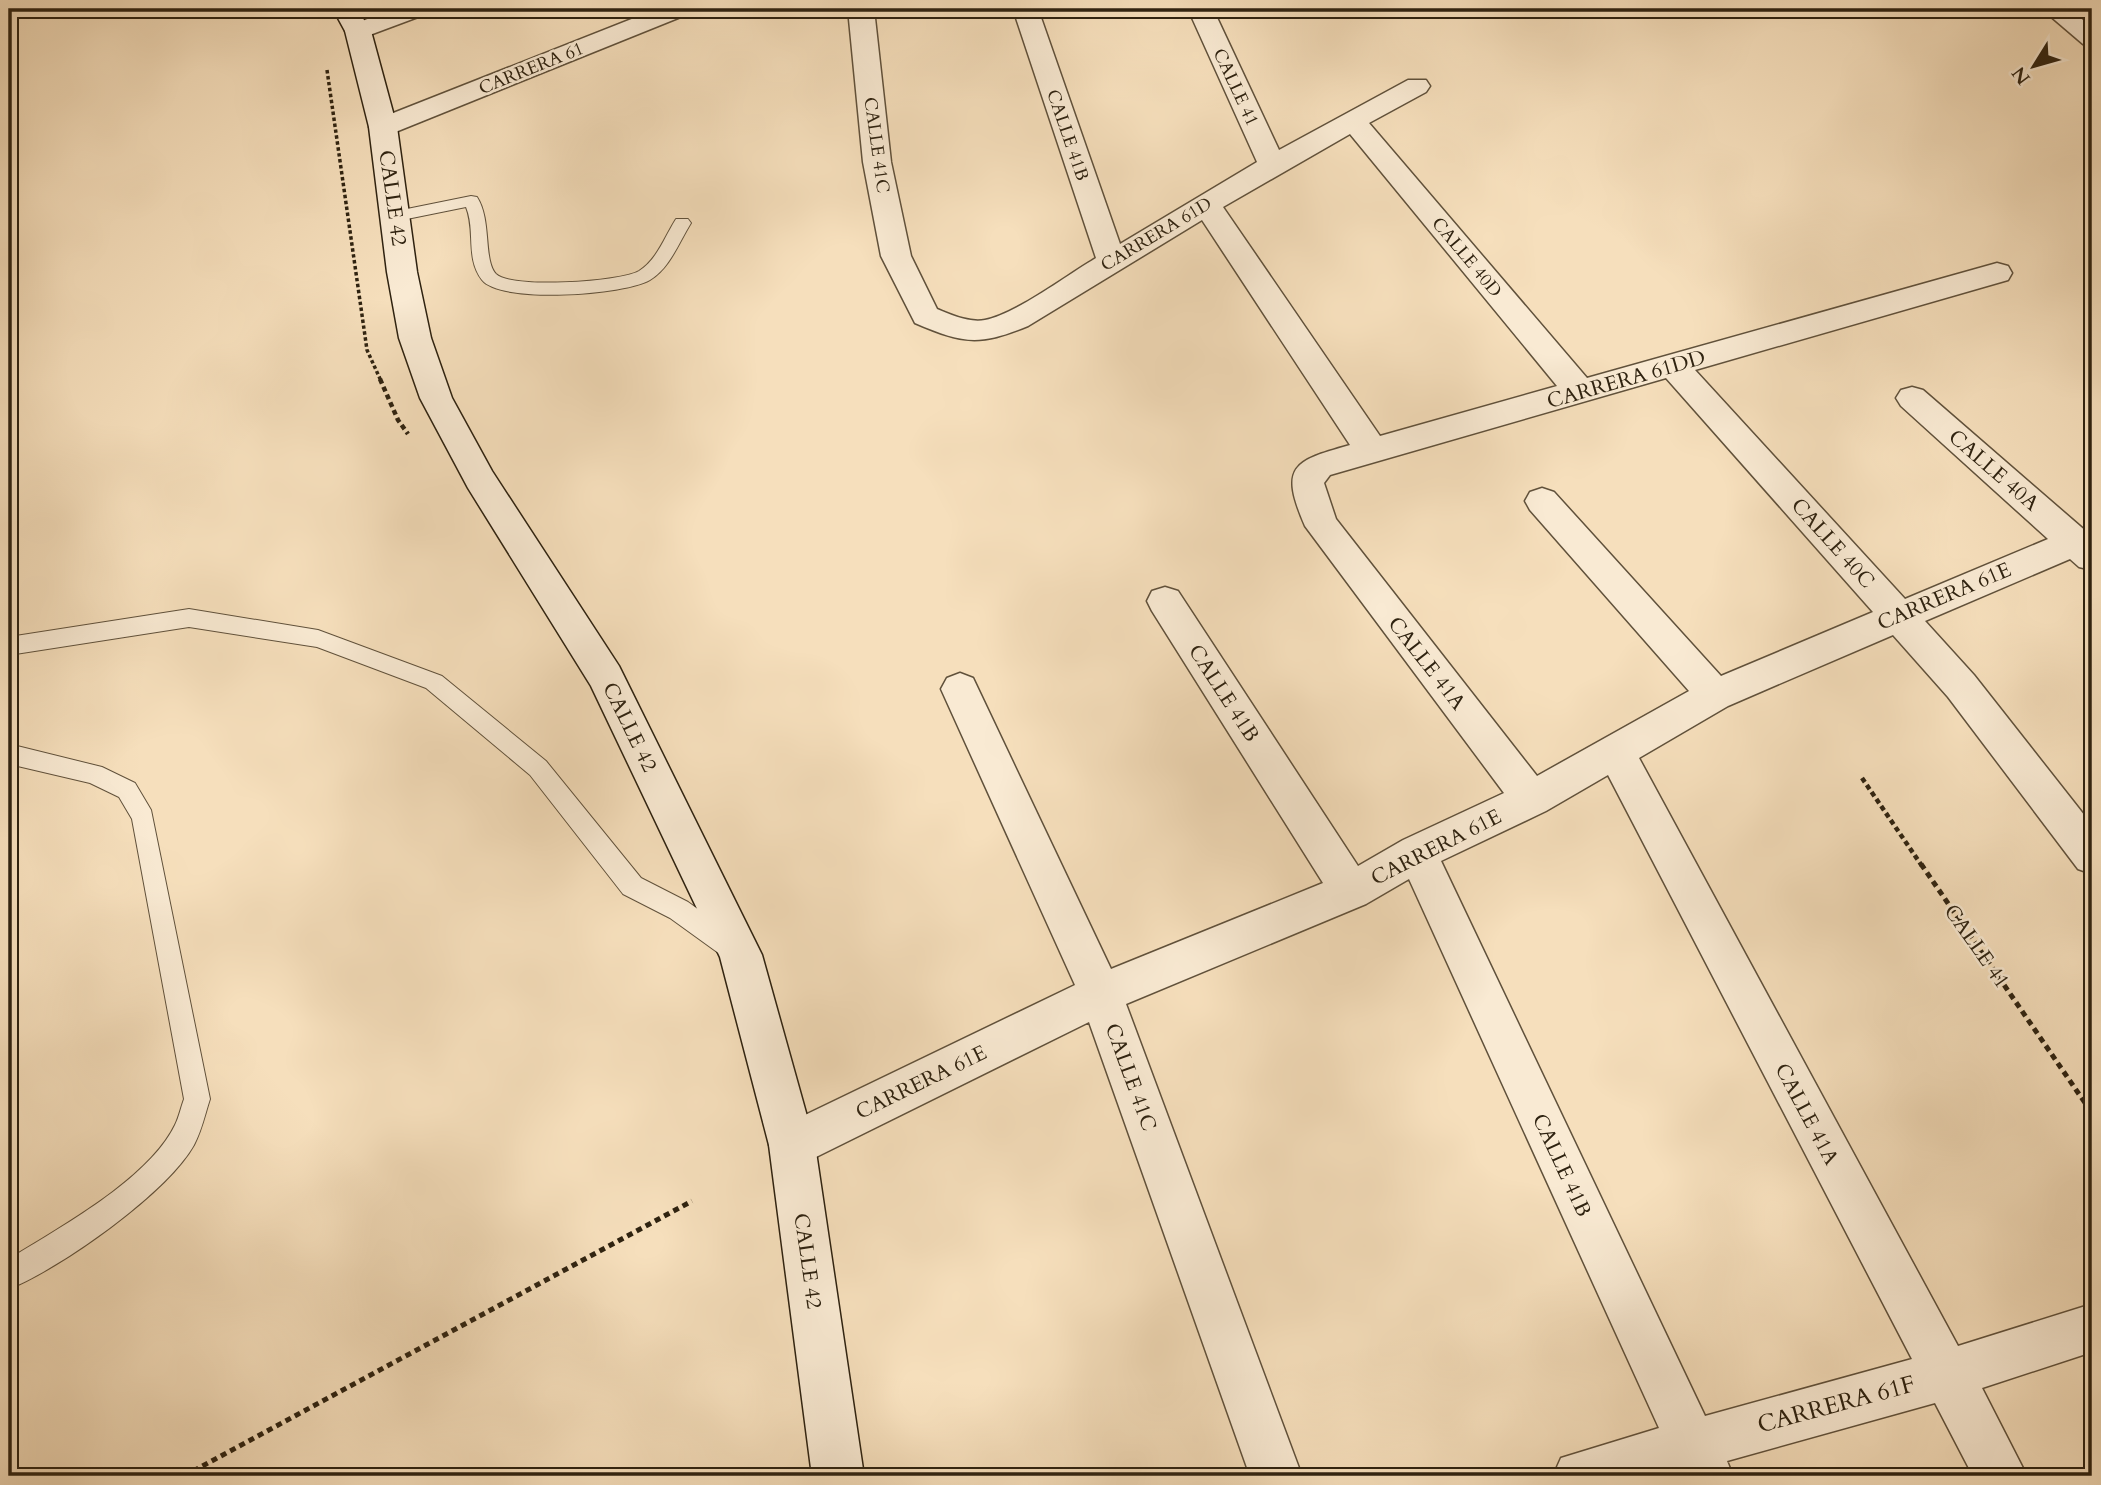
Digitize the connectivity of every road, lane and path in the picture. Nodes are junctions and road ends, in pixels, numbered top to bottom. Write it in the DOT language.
graph roads {
  1 [pos="417,9"];
  2 [pos="679,9"];
  3 [pos="862,9"];
  4 [pos="1026,9"];
  5 [pos="1200,9"];
  6 [pos="2054,9"];
  7 [pos="352,20"];
  8 [pos="2092,39"];
  9 [pos="326,68"];
  10 [pos="1417,86"];
  11 [pos="1355,122"];
  12 [pos="383,127"];
  13 [pos="1272,165"];
  14 [pos="1207,205"];
  15 [pos="397,216"];
  16 [pos="682,223"];
  17 [pos="1111,260"];
  18 [pos="1997,273"];
  19 [pos="906,279"];
  20 [pos="1672,365"];
  21 [pos="1580,392"];
  22 [pos="1912,398"];
  23 [pos="414,442"];
  24 [pos="1372,451"];
  25 [pos="1542,501"];
  26 [pos="1322,526"];
  27 [pos="2084,550"];
  28 [pos="1164,601"];
  29 [pos="1898,615"];
  30 [pos="9,646"];
  31 [pos="960,689"];
  32 [pos="1715,695"];
  33 [pos="1615,751"];
  34 [pos="9,754"];
  35 [pos="1862,778"];
  36 [pos="1532,799"];
  37 [pos="1417,853"];
  38 [pos="2092,856"];
  39 [pos="1351,891"];
  40 [pos="741,955"];
  41 [pos="1101,994"];
  42 [pos="2092,1113"];
  43 [pos="792,1145"];
  44 [pos="692,1201"];
  45 [pos="9,1275"];
  46 [pos="2092,1328"];
  47 [pos="1945,1375"];
  48 [pos="1699,1460"];
  49 [pos="184,1476"];
  50 [pos="838,1476"];
  51 [pos="1276,1476"];
  52 [pos="1579,1476"];
  53 [pos="2001,1476"];
  1 -- 7 [label="street"];
  2 -- 12 [label="street, CARRERA 61"];
  3 -- 19 [label="street, CALLE 41C"];
  4 -- 17 [label="street, CALLE 41B"];
  5 -- 13 [label="street, CALLE 41"];
  6 -- 8 [label="street"];
  7 -- 12 [label="street, CALLE 42"];
  9 -- 23 [label="path"];
  10 -- 11 [label="street, CARRERA 61D"];
  11 -- 13 [label="street, CARRERA 61D"];
  11 -- 21 [label="street, CALLE 40D"];
  12 -- 15 [label="street, CALLE 42"];
  13 -- 14 [label="street, CARRERA 61D"];
  14 -- 17 [label="street, CARRERA 61D"];
  14 -- 24 [label="street"];
  15 -- 16 [label="lane"];
  15 -- 40 [label="street, CALLE 42"];
  17 -- 19 [label="street, CARRERA 61D"];
  18 -- 20 [label="street, CARRERA 61DD"];
  20 -- 21 [label="street, CARRERA 61DD"];
  20 -- 29 [label="street, CALLE 40C"];
  21 -- 24 [label="street, CARRERA 61DD"];
  22 -- 27 [label="street, CALLE 40A"];
  24 -- 26 [label="street, CARRERA 61DD"];
  25 -- 32 [label="street"];
  26 -- 36 [label="street, CALLE 41A"];
  27 -- 29 [label="street, CARRERA 61E"];
  28 -- 39 [label="street, CALLE 41B"];
  29 -- 32 [label="street, CARRERA 61E"];
  29 -- 38 [label="street, CALLE 40C"];
  30 -- 40 [label="lane"];
  31 -- 41 [label="street, CALLE 41C"];
  32 -- 33 [label="street, CARRERA 61E"];
  33 -- 36 [label="street, CARRERA 61E"];
  33 -- 47 [label="street, CALLE 41A"];
  34 -- 45 [label="lane"];
  35 -- 42 [label="path, CALLE 41"];
  36 -- 37 [label="street, CARRERA 61E"];
  37 -- 39 [label="street, CARRERA 61E"];
  37 -- 48 [label="street, CALLE 41B"];
  39 -- 41 [label="street, CARRERA 61E"];
  40 -- 43 [label="street, CALLE 42"];
  41 -- 43 [label="street, CARRERA 61E"];
  41 -- 51 [label="street, CALLE 41C"];
  43 -- 50 [label="street, CALLE 42"];
  44 -- 49 [label="path"];
  46 -- 47 [label="street, CARRERA 61F"];
  47 -- 48 [label="street, CARRERA 61F"];
  47 -- 53 [label="street, CALLE 41A"];
  48 -- 52 [label="street, CARRERA 61F"];
}
